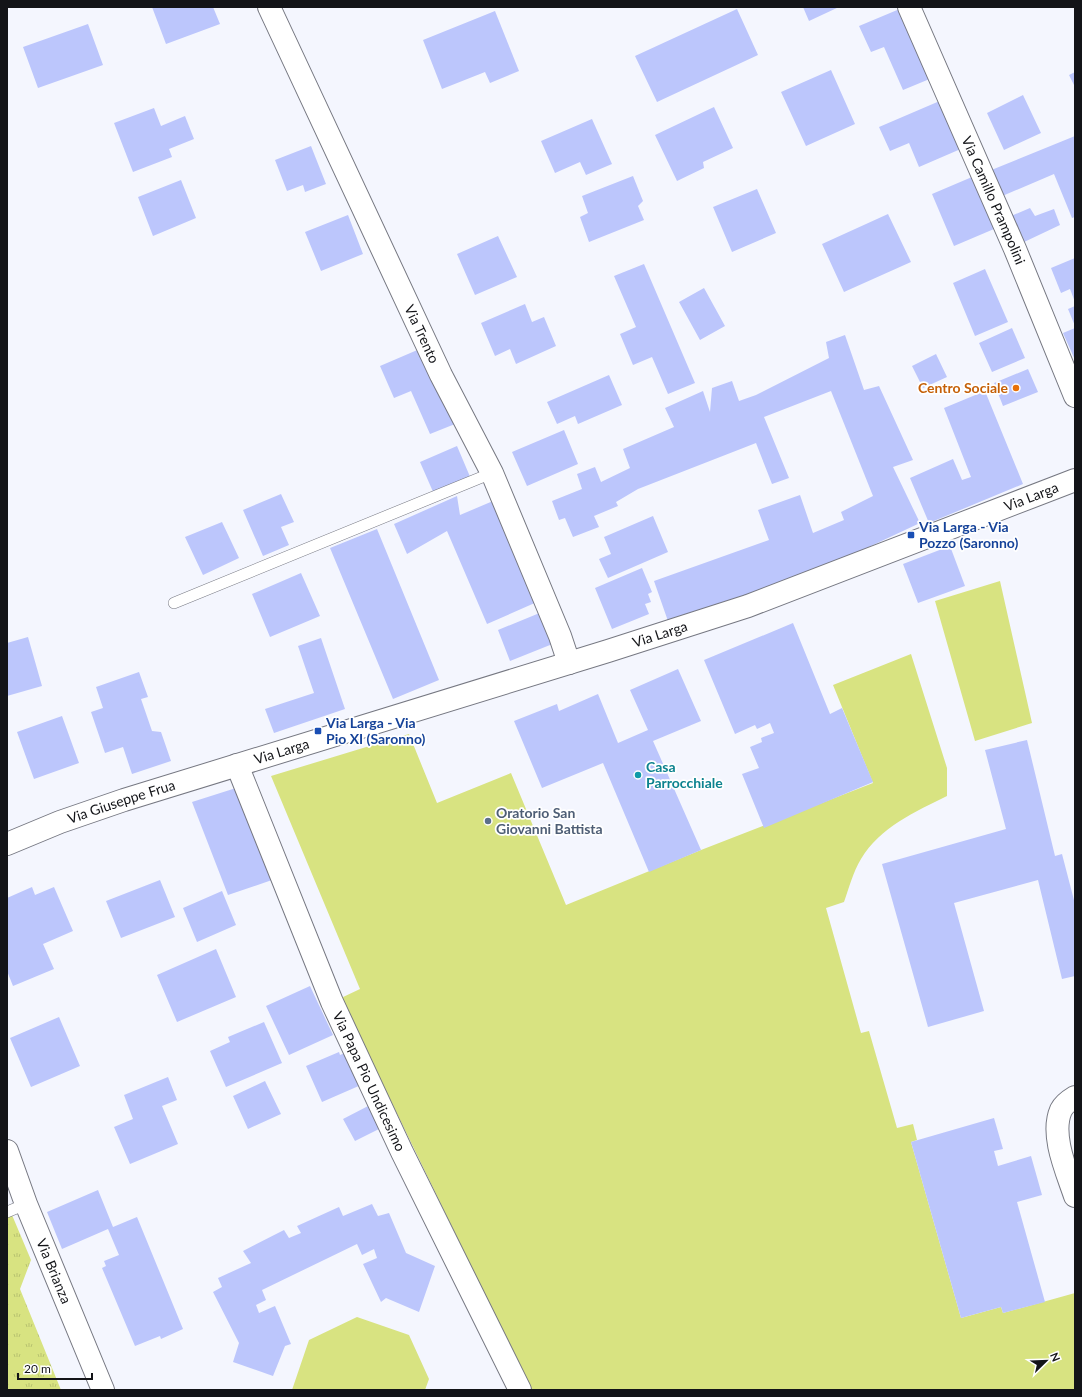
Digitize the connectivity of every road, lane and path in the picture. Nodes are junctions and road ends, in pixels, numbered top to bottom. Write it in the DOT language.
graph roads {
  1 [pos="269,7"];
  2 [pos="909,7"];
  3 [pos="1075,396"];
  4 [pos="492,473"];
  5 [pos="1075,480"];
  6 [pos="174,602"];
  7 [pos="569,663"];
  8 [pos="238,765"];
  9 [pos="7,844"];
  10 [pos="1075,1097"];
  11 [pos="7,1151"];
  12 [pos="1075,1196"];
  13 [pos="16,1208"];
  14 [pos="103,1390"];
  15 [pos="520,1390"];
  1 -- 4 [label="street, Via Trento"];
  2 -- 3 [label="street, Via Camillo Prampolini"];
  4 -- 6 [label="lane"];
  4 -- 7 [label="street, Via Trento"];
  5 -- 7 [label="street, Via Larga"];
  7 -- 8 [label="street, Via Larga"];
  8 -- 9 [label="street, Via Giuseppe Frua"];
  8 -- 15 [label="street, Via Papa Pio Undicesimo"];
  10 -- 12 [label="street"];
  11 -- 13 [label="street, Via Brianza"];
  13 -- 14 [label="street, Via Brianza"];
}
